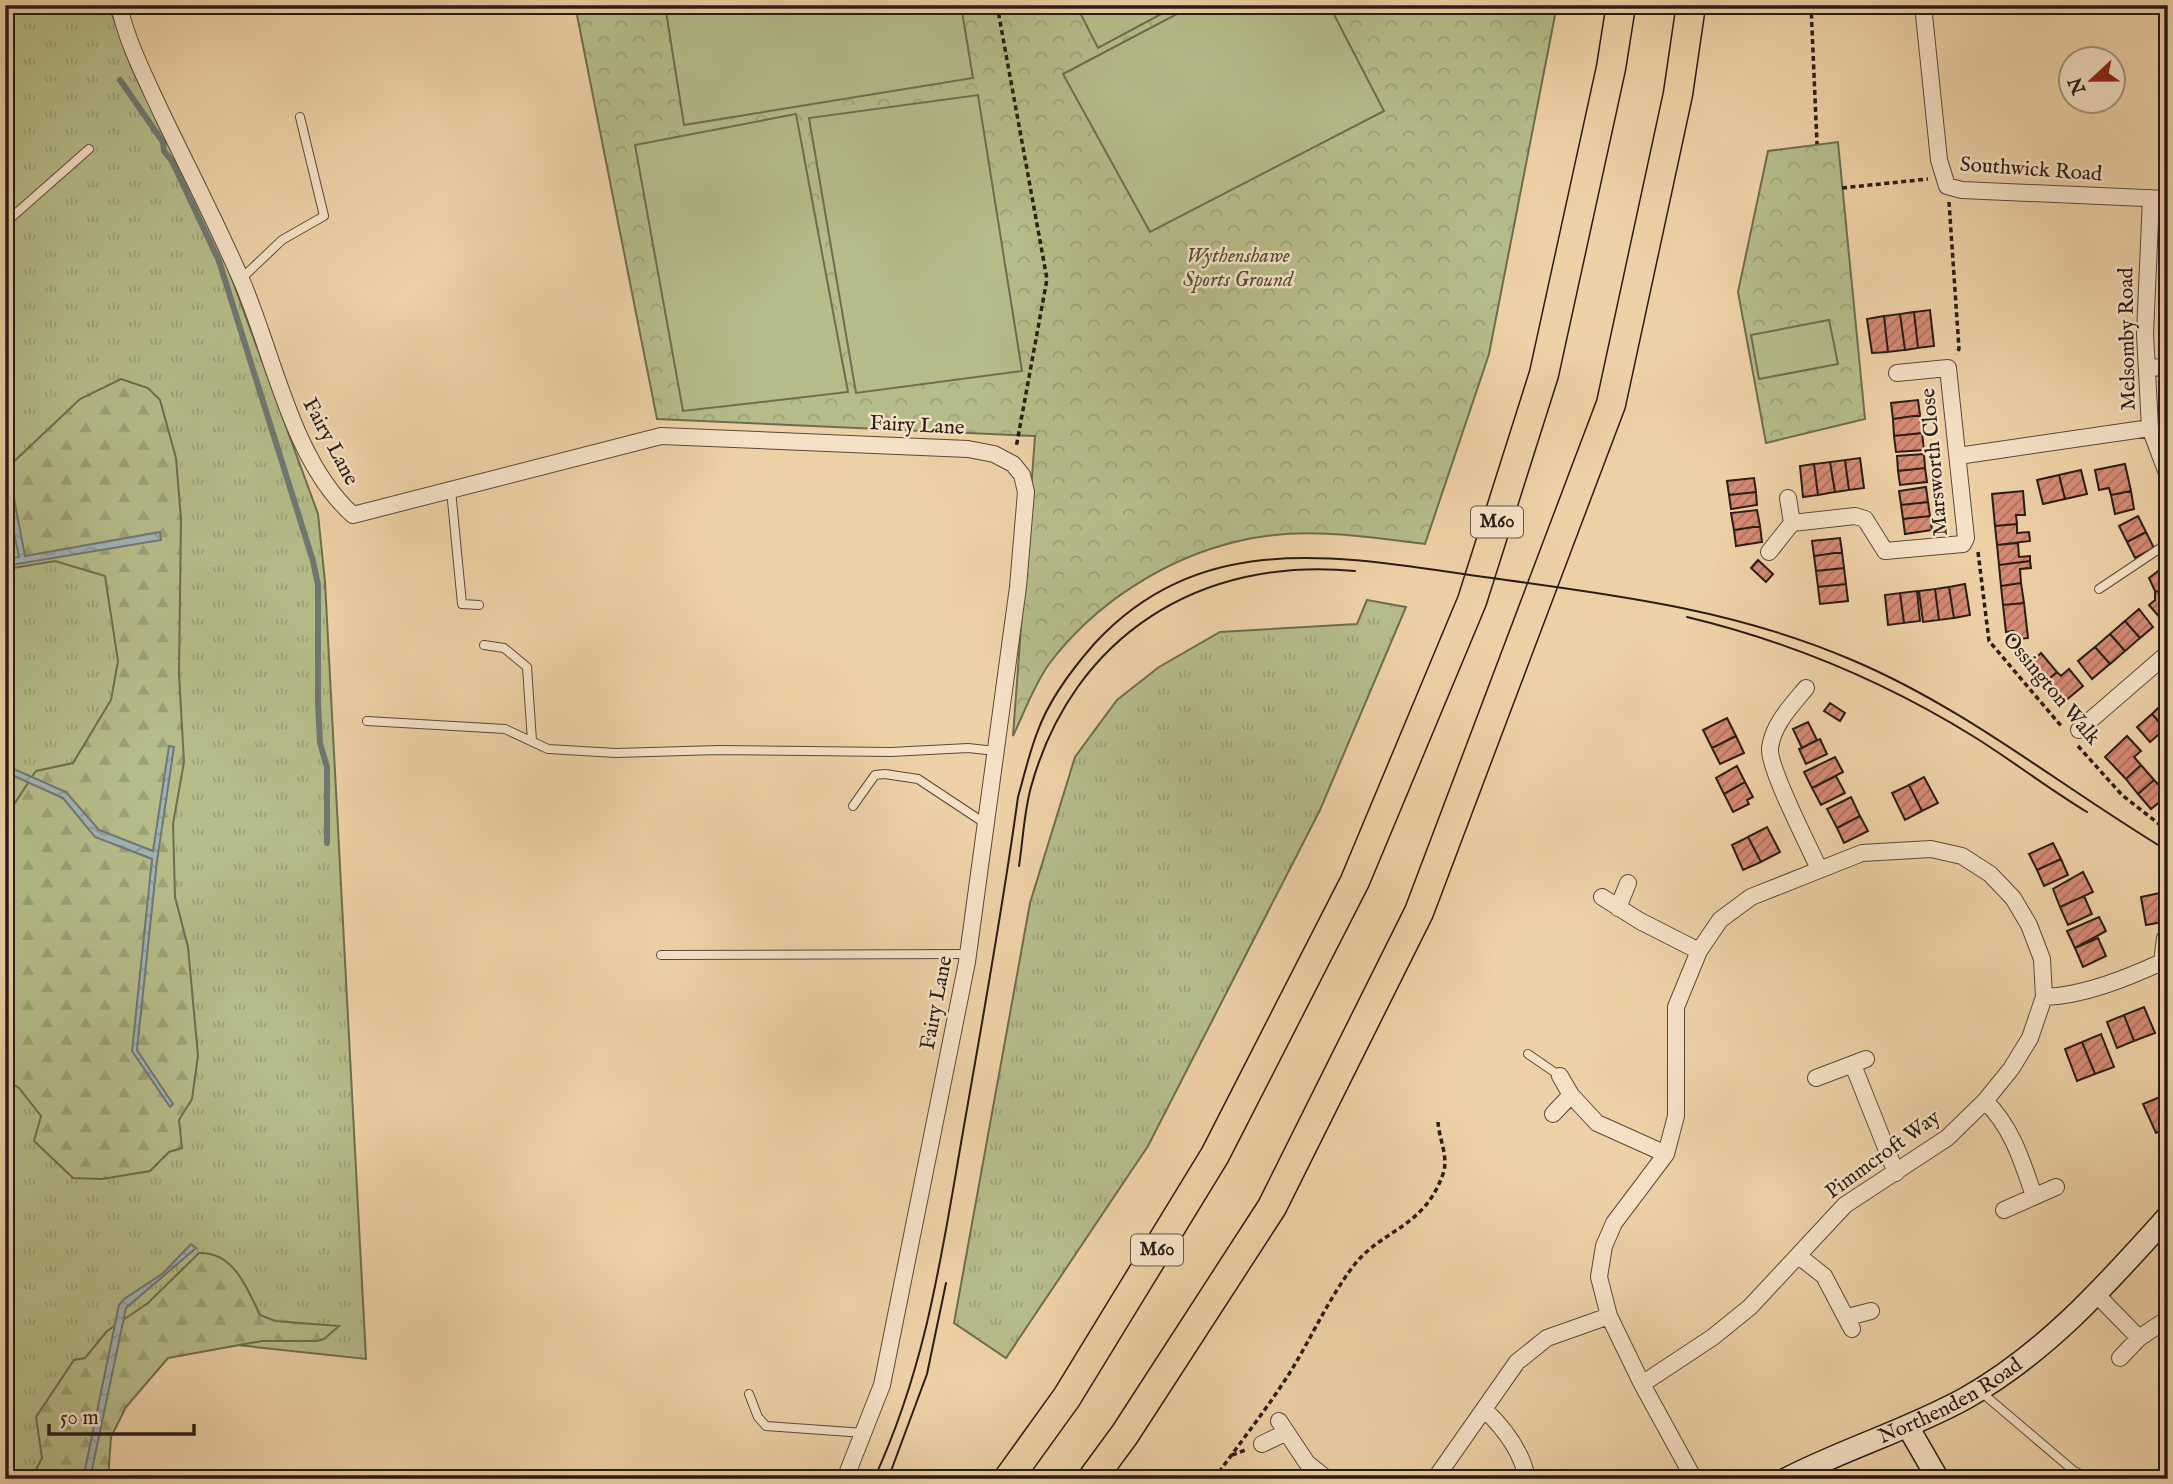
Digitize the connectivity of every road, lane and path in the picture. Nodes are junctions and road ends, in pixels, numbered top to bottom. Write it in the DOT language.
graph roads {
  1 [pos="119,5"];
  2 [pos="996,5"];
  3 [pos="1620,5"];
  4 [pos="1691,5"];
  5 [pos="1811,5"];
  6 [pos="1923,5"];
  7 [pos="300,117"];
  8 [pos="1817,144"];
  9 [pos="89,149"];
  10 [pos="1946,181"];
  11 [pos="1842,188"];
  12 [pos="2151,198"];
  13 [pos="2168,199"];
  14 [pos="5,223"];
  15 [pos="241,279"];
  16 [pos="2149,367"];
  17 [pos="2168,368"];
  18 [pos="1948,369"];
  19 [pos="1897,373"];
  20 [pos="2150,428"];
  21 [pos="1958,456"];
  22 [pos="1013,464"];
  23 [pos="2168,476"];
  24 [pos="451,490"];
  25 [pos="1788,498"];
  26 [pos="1792,523"];
  27 [pos="1966,538"];
  28 [pos="2168,543"];
  29 [pos="1769,552"];
  30 [pos="2099,589"];
  31 [pos="479,605"];
  32 [pos="484,645"];
  33 [pos="2168,653"];
  34 [pos="1807,688"];
  35 [pos="367,720"];
  36 [pos="2062,728"];
  37 [pos="2075,734"];
  38 [pos="532,741"];
  39 [pos="996,751"];
  40 [pos="853,806"];
  41 [pos="986,824"];
  42 [pos="2168,831"];
  43 [pos="1819,869"];
  44 [pos="1628,883"];
  45 [pos="1602,897"];
  46 [pos="1618,908"];
  47 [pos="2165,937"];
  48 [pos="1699,951"];
  49 [pos="968,954"];
  50 [pos="661,955"];
  51 [pos="2165,968"];
  52 [pos="2044,997"];
  53 [pos="1528,1054"];
  54 [pos="1560,1076"];
  55 [pos="1816,1078"];
  56 [pos="1571,1095"];
  57 [pos="1985,1101"];
  58 [pos="1553,1114"];
  59 [pos="1437,1122"];
  60 [pos="1666,1154"];
  61 [pos="1896,1172"];
  62 [pos="2056,1187"];
  63 [pos="2034,1195"];
  64 [pos="2004,1210"];
  65 [pos="2168,1216"];
  66 [pos="1800,1257"];
  67 [pos="2097,1295"];
  68 [pos="1871,1311"];
  69 [pos="1609,1316"];
  70 [pos="2163,1322"];
  71 [pos="2139,1338"];
  72 [pos="2120,1358"];
  73 [pos="1642,1384"];
  74 [pos="1979,1390"];
  75 [pos="749,1394"];
  76 [pos="1484,1409"];
  77 [pos="1908,1427"];
  78 [pos="864,1433"];
  79 [pos="1262,1444"];
  80 [pos="845,1479"];
  81 [pos="1009,1479"];
  82 [pos="1092,1479"];
  83 [pos="1214,1479"];
  84 [pos="1327,1479"];
  85 [pos="1434,1479"];
  86 [pos="1527,1479"];
  87 [pos="1694,1479"];
  88 [pos="1786,1479"];
  89 [pos="1938,1479"];
  90 [pos="2092,1479"];
  1 -- 15 [label="street, Fairy Lane"];
  2 -- 22 [label="path"];
  3 -- 81 [label="highway, M60"];
  4 -- 82 [label="highway"];
  5 -- 8 [label="path"];
  6 -- 10 [label="street, Southwick Road"];
  7 -- 15 [label="lane"];
  9 -- 14 [label="lane"];
  10 -- 11 [label="path"];
  10 -- 12 [label="street, Southwick Road"];
  10 -- 18 [label="path"];
  12 -- 13 [label="street, Southwick Road"];
  12 -- 16 [label="street, Melsomby Road"];
  15 -- 24 [label="street, Fairy Lane"];
  16 -- 17 [label="street"];
  16 -- 20 [label="street, Melsomby Road"];
  18 -- 19 [label="street, Marsworth Close"];
  18 -- 21 [label="street, Marsworth Close"];
  20 -- 21 [label="street"];
  20 -- 23 [label="street, Melsomby Road"];
  21 -- 27 [label="street, Marsworth Close"];
  22 -- 24 [label="street, Fairy Lane"];
  22 -- 39 [label="street, Fairy Lane"];
  24 -- 31 [label="lane"];
  25 -- 26 [label="street"];
  26 -- 27 [label="street, Marsworth Close"];
  26 -- 29 [label="street"];
  27 -- 36 [label="path, Ossington Walk"];
  28 -- 30 [label="lane"];
  32 -- 38 [label="lane"];
  33 -- 37 [label="street"];
  34 -- 43 [label="street"];
  35 -- 38 [label="lane"];
  37 -- 42 [label="path, Ossington Walk"];
  38 -- 39 [label="lane"];
  39 -- 41 [label="street, Fairy Lane"];
  40 -- 41 [label="lane"];
  41 -- 49 [label="street, Fairy Lane"];
  43 -- 48 [label="street, Pimmcroft Way"];
  43 -- 52 [label="street, Pimmcroft Way"];
  44 -- 46 [label="street"];
  45 -- 46 [label="street"];
  46 -- 48 [label="street"];
  47 -- 51 [label="street"];
  48 -- 60 [label="street, Pimmcroft Way"];
  49 -- 50 [label="lane"];
  49 -- 78 [label="street, Fairy Lane"];
  51 -- 52 [label="street"];
  52 -- 57 [label="street, Pimmcroft Way"];
  53 -- 54 [label="lane"];
  54 -- 56 [label="street"];
  55 -- 61 [label="street"];
  56 -- 58 [label="street"];
  56 -- 60 [label="street"];
  57 -- 61 [label="street, Pimmcroft Way"];
  57 -- 63 [label="street"];
  59 -- 83 [label="path"];
  60 -- 69 [label="street, Pimmcroft Way"];
  61 -- 66 [label="street, Pimmcroft Way"];
  62 -- 63 [label="street"];
  63 -- 64 [label="street"];
  65 -- 67 [label="main road, Northenden Road"];
  66 -- 68 [label="street"];
  66 -- 73 [label="street, Pimmcroft Way"];
  67 -- 71 [label="street"];
  67 -- 74 [label="main road, Northenden Road"];
  69 -- 73 [label="street, Pimmcroft Way"];
  69 -- 76 [label="street"];
  70 -- 71 [label="street"];
  71 -- 72 [label="street"];
  73 -- 87 [label="street, Pimmcroft Way"];
  74 -- 77 [label="main road, Northenden Road"];
  74 -- 90 [label="lane"];
  75 -- 78 [label="lane"];
  76 -- 85 [label="street"];
  76 -- 86 [label="street"];
  77 -- 88 [label="main road, Northenden Road"];
  77 -- 89 [label="main road"];
  78 -- 80 [label="street, Fairy Lane"];
  79 -- 84 [label="street"];
}
